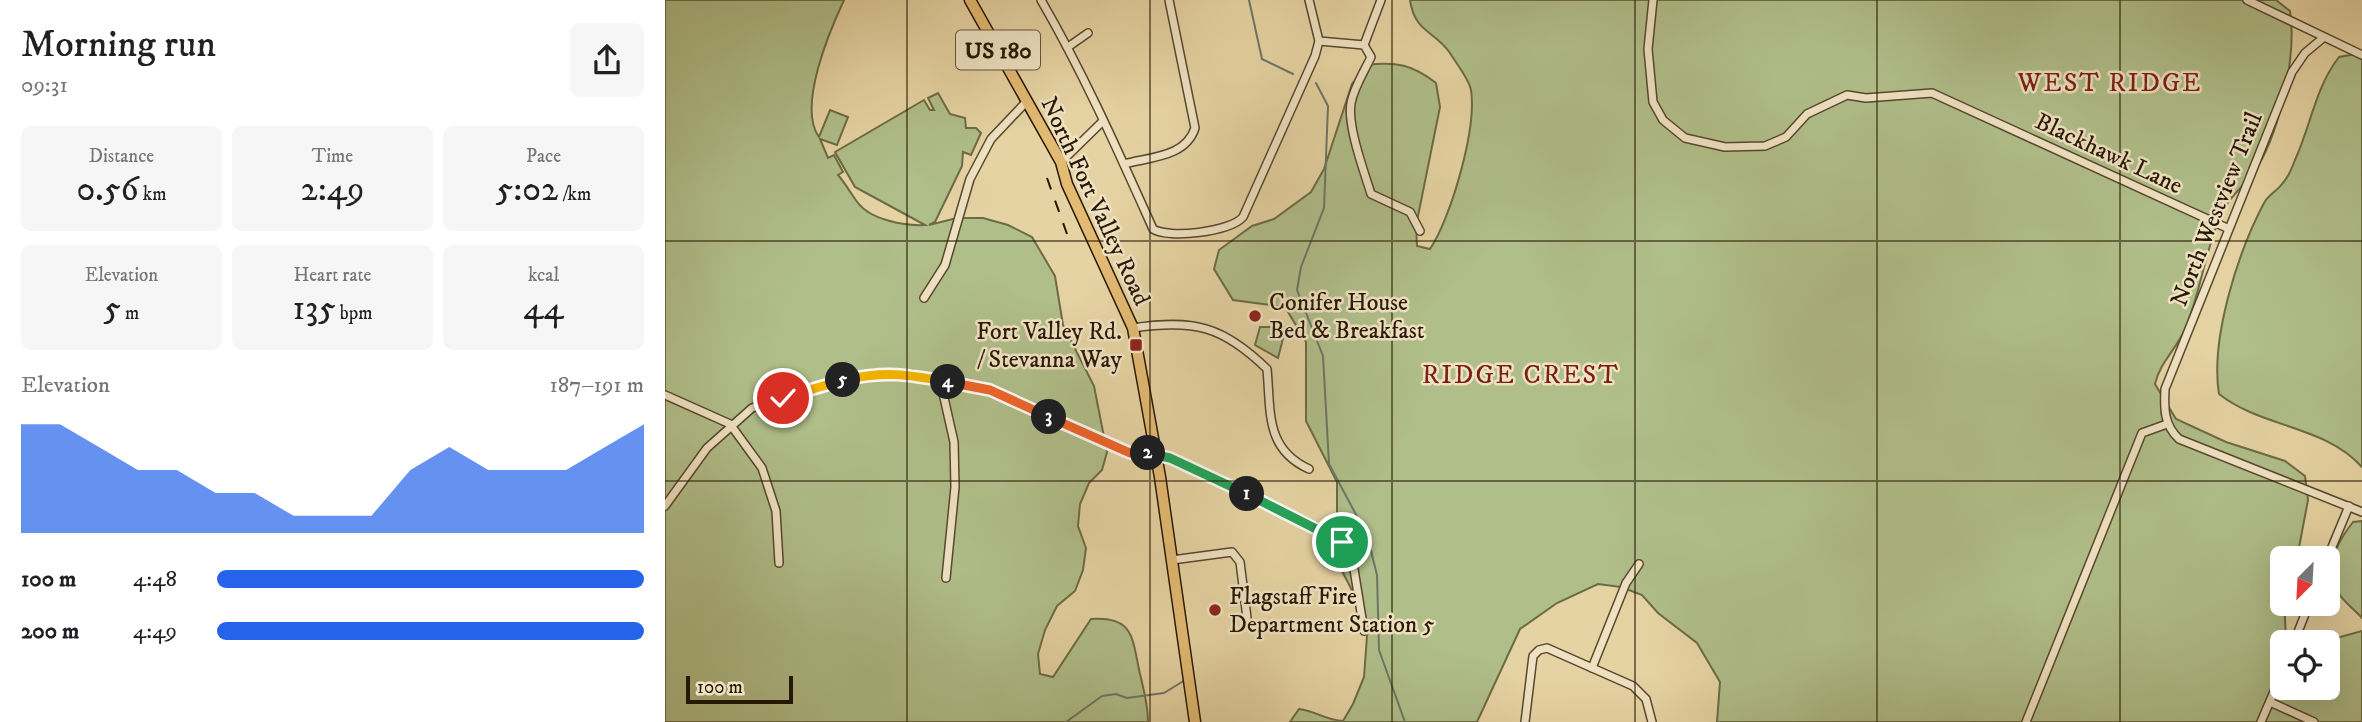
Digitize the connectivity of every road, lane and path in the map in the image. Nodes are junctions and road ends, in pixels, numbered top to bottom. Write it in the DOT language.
graph roads {
  1 [pos="970,0"];
  2 [pos="1041,0"];
  3 [pos="1169,0"];
  4 [pos="1309,0"];
  5 [pos="1381,0"];
  6 [pos="1653,0"];
  7 [pos="2247,0"];
  8 [pos="1088,33"];
  9 [pos="2323,38"];
  10 [pos="1319,41"];
  11 [pos="1364,45"];
  12 [pos="1068,47"];
  13 [pos="2362,55"];
  14 [pos="1027,101"];
  15 [pos="1102,122"];
  16 [pos="1061,162"];
  17 [pos="1123,164"];
  18 [pos="2227,228"];
  19 [pos="1420,231"];
  20 [pos="925,298"];
  21 [pos="1133,328"];
  22 [pos="940,380"];
  23 [pos="665,395"];
  24 [pos="730,424"];
  25 [pos="2167,424"];
  26 [pos="1155,454"];
  27 [pos="1310,469"];
  28 [pos="665,506"];
  29 [pos="2349,506"];
  30 [pos="2362,512"];
  31 [pos="2332,546"];
  32 [pos="1172,560"];
  33 [pos="779,563"];
  34 [pos="1639,564"];
  35 [pos="946,578"];
  36 [pos="1247,618"];
  37 [pos="1364,631"];
  38 [pos="1593,667"];
  39 [pos="2270,702"];
  40 [pos="1195,722"];
  41 [pos="1525,722"];
  42 [pos="1651,722"];
  43 [pos="2026,722"];
  44 [pos="2261,722"];
  45 [pos="2314,722"];
  1 -- 14 [label="main road, North Fort Valley Road / US 180"];
  2 -- 12 [label="street"];
  3 -- 17 [label="street"];
  4 -- 10 [label="street"];
  5 -- 11 [label="street"];
  6 -- 18 [label="street, Blackhawk Lane"];
  7 -- 9 [label="street"];
  8 -- 12 [label="street"];
  9 -- 13 [label="street"];
  9 -- 18 [label="street, North Westview Trail"];
  10 -- 11 [label="street"];
  10 -- 17 [label="street"];
  11 -- 19 [label="street"];
  12 -- 15 [label="street"];
  14 -- 16 [label="main road, North Fort Valley Road / US 180"];
  14 -- 20 [label="street"];
  15 -- 16 [label="street"];
  15 -- 17 [label="street"];
  16 -- 21 [label="main road, North Fort Valley Road / US 180"];
  18 -- 25 [label="street, North Westview Trail"];
  21 -- 26 [label="main road, North Fort Valley Road / US 180"];
  21 -- 27 [label="street"];
  22 -- 24 [label="street"];
  22 -- 26 [label="street"];
  22 -- 35 [label="street"];
  23 -- 24 [label="street"];
  24 -- 28 [label="street"];
  24 -- 33 [label="street"];
  25 -- 29 [label="street"];
  25 -- 43 [label="street"];
  26 -- 32 [label="main road, North Fort Valley Road / US 180"];
  26 -- 37 [label="street"];
  29 -- 30 [label="street"];
  29 -- 31 [label="street"];
  32 -- 36 [label="street"];
  32 -- 40 [label="main road, North Fort Valley Road / US 180"];
  34 -- 38 [label="street"];
  38 -- 41 [label="street"];
  38 -- 42 [label="street"];
  39 -- 44 [label="street"];
  39 -- 45 [label="street"];
}
